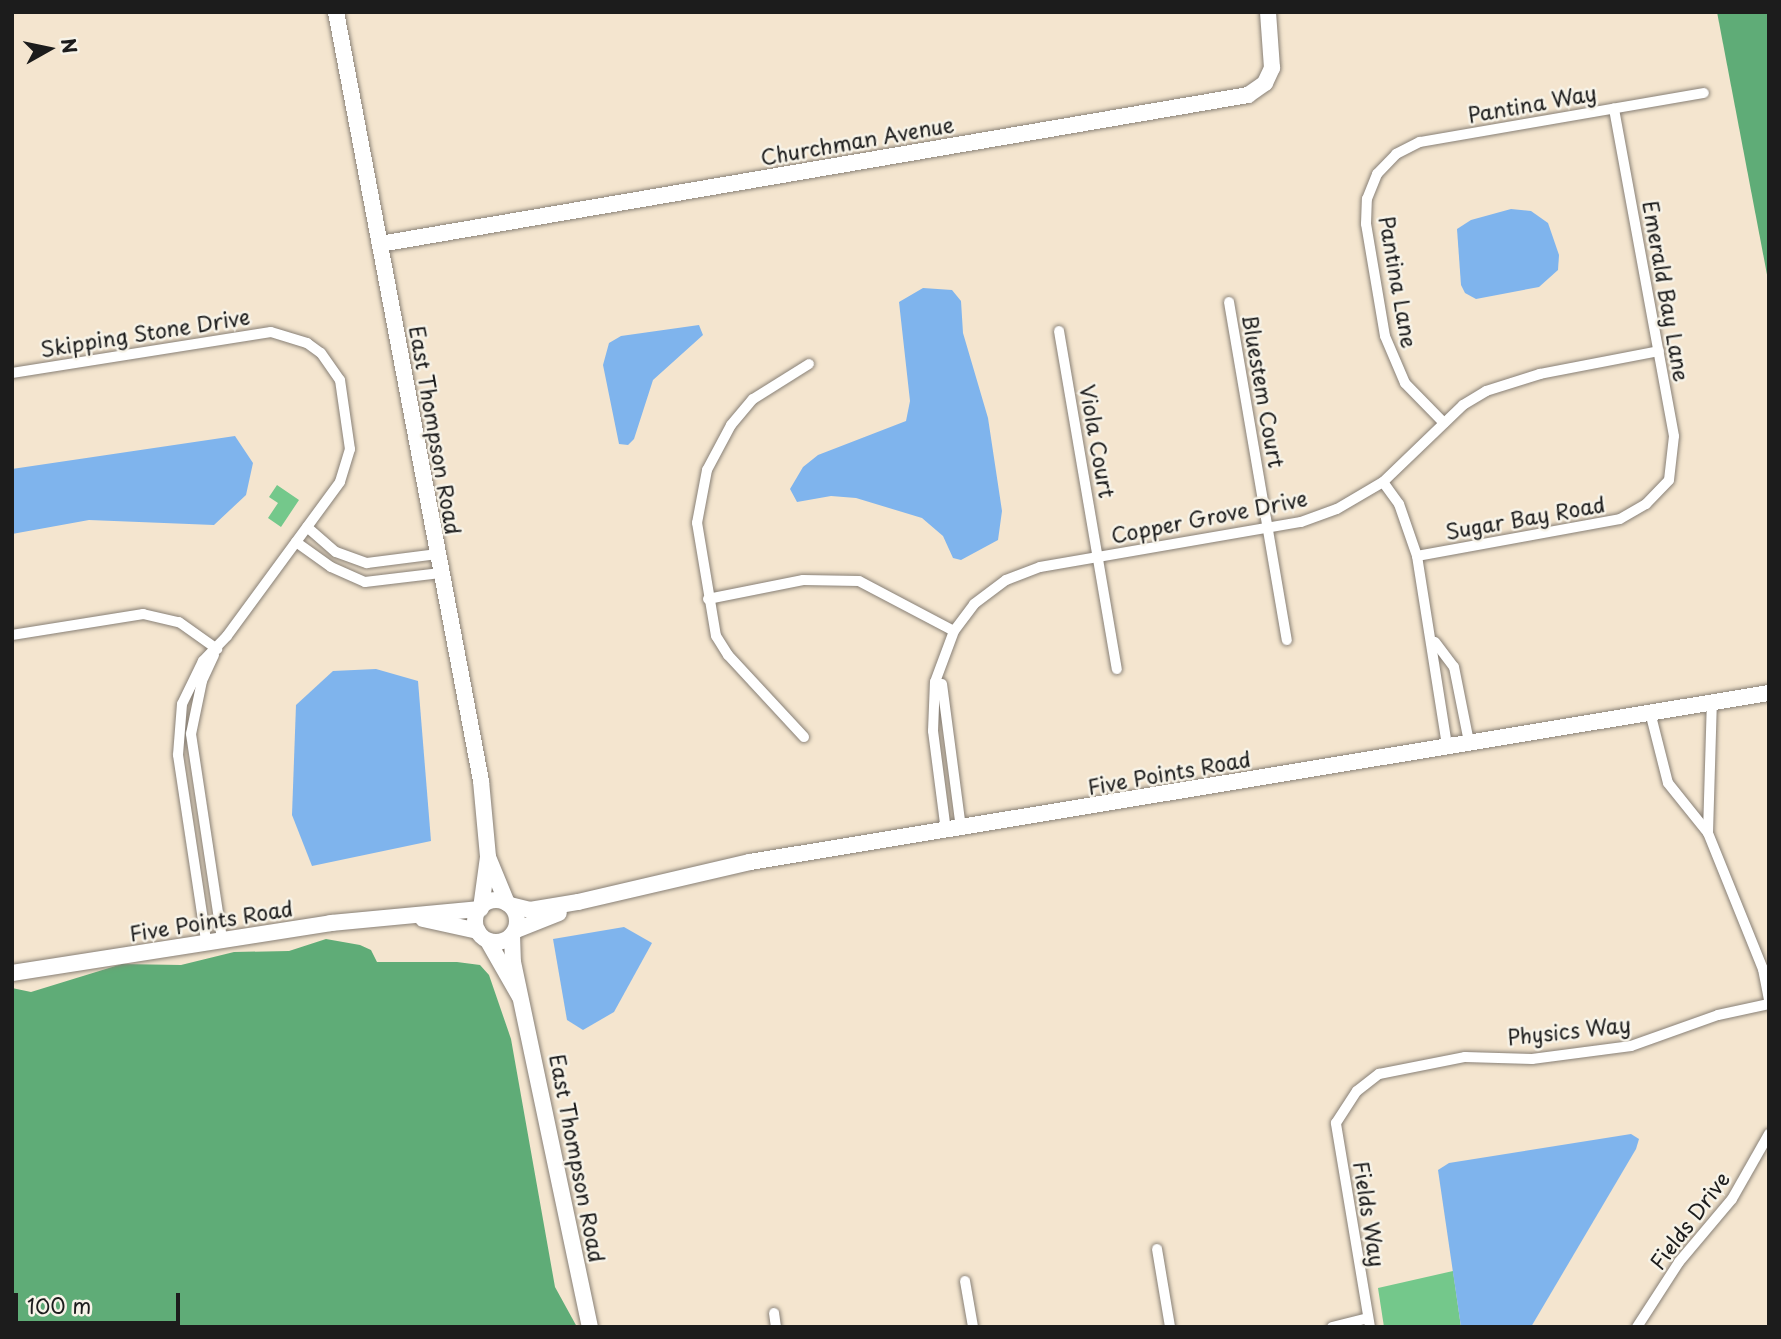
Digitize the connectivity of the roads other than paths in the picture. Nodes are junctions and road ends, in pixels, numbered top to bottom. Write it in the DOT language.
graph roads {
  1 [pos="336,12"];
  2 [pos="1268,12"];
  3 [pos="1704,93"];
  4 [pos="1614,108"];
  5 [pos="1377,174"];
  6 [pos="380,244"];
  7 [pos="1229,302"];
  8 [pos="1059,331"];
  9 [pos="1659,351"];
  10 [pos="808,364"];
  11 [pos="12,373"];
  12 [pos="1444,423"];
  13 [pos="1669,481"];
  14 [pos="1383,482"];
  15 [pos="307,527"];
  16 [pos="1268,528"];
  17 [pos="296,542"];
  18 [pos="437,554"];
  19 [pos="1417,556"];
  20 [pos="1098,557"];
  21 [pos="349,558"];
  22 [pos="341,573"];
  23 [pos="440,573"];
  24 [pos="708,599"];
  25 [pos="954,631"];
  26 [pos="12,635"];
  27 [pos="1433,639"];
  28 [pos="1287,640"];
  29 [pos="217,649"];
  30 [pos="1117,669"];
  31 [pos="1769,693"];
  32 [pos="1712,702"];
  33 [pos="1650,712"];
  34 [pos="804,737"];
  35 [pos="1469,742"];
  36 [pos="1447,746"];
  37 [pos="954,829"];
  38 [pos="1708,833"];
  39 [pos="207,850"];
  40 [pos="192,853"];
  41 [pos="488,857"];
  42 [pos="578,902"];
  43 [pos="508,904"];
  44 [pos="480,908"];
  45 [pos="417,918"];
  46 [pos="514,932"];
  47 [pos="483,936"];
  48 [pos="214,940"];
  49 [pos="12,973"];
  50 [pos="522,999"];
  51 [pos="1769,1002"];
  52 [pos="1344,1111"];
  53 [pos="1769,1134"];
  54 [pos="1157,1249"];
  55 [pos="965,1281"];
  56 [pos="774,1313"];
  57 [pos="1369,1322"];
  58 [pos="590,1327"];
  59 [pos="776,1327"];
  60 [pos="973,1327"];
  61 [pos="1170,1327"];
  62 [pos="1332,1327"];
  63 [pos="1637,1327"];
  1 -- 6 [label="street, East Thompson Road"];
  2 -- 6 [label="street, Churchman Avenue"];
  3 -- 4 [label="street, Pantina Way"];
  4 -- 5 [label="street, Pantina Way"];
  4 -- 9 [label="street, Emerald Bay Lane"];
  5 -- 12 [label="street, Pantina Lane"];
  6 -- 18 [label="street, East Thompson Road"];
  7 -- 16 [label="street, Bluestem Court"];
  8 -- 20 [label="street, Viola Court"];
  9 -- 12 [label="street, Copper Grove Drive"];
  9 -- 13 [label="street, Emerald Bay Lane"];
  10 -- 24 [label="street"];
  11 -- 15 [label="street, Skipping Stone Drive"];
  12 -- 14 [label="street, Copper Grove Drive"];
  13 -- 19 [label="street, Sugar Bay Road"];
  14 -- 16 [label="street, Copper Grove Drive"];
  14 -- 19 [label="street"];
  15 -- 17 [label="street"];
  15 -- 21 [label="street"];
  16 -- 20 [label="street, Copper Grove Drive"];
  16 -- 28 [label="street, Bluestem Court"];
  17 -- 22 [label="street"];
  17 -- 29 [label="street"];
  18 -- 21 [label="street"];
  18 -- 23 [label="street, East Thompson Road"];
  19 -- 27 [label="street"];
  20 -- 25 [label="street, Copper Grove Drive"];
  20 -- 30 [label="street, Viola Court"];
  21 -- 22 [label="street"];
  22 -- 23 [label="street"];
  23 -- 41 [label="street, East Thompson Road"];
  24 -- 25 [label="street"];
  24 -- 34 [label="street"];
  25 -- 37 [label="street, Copper Grove Drive"];
  26 -- 29 [label="street"];
  27 -- 35 [label="street"];
  27 -- 36 [label="street"];
  29 -- 39 [label="street"];
  29 -- 40 [label="street"];
  31 -- 32 [label="street, Five Points Road"];
  32 -- 33 [label="street, Five Points Road"];
  32 -- 38 [label="street"];
  33 -- 35 [label="street, Five Points Road"];
  33 -- 38 [label="street"];
  35 -- 36 [label="street, Five Points Road"];
  36 -- 37 [label="street, Five Points Road"];
  37 -- 42 [label="street, Five Points Road"];
  38 -- 51 [label="street"];
  39 -- 40 [label="street"];
  39 -- 48 [label="street"];
  40 -- 48 [label="street"];
  41 -- 43 [label="street, East Thompson Road"];
  41 -- 44 [label="street, East Thompson Road"];
  42 -- 43 [label="street, Five Points Road"];
  42 -- 46 [label="street, Five Points Road"];
  43 -- 44 [label="street"];
  43 -- 46 [label="street"];
  44 -- 45 [label="street, Five Points Road"];
  44 -- 47 [label="street"];
  45 -- 47 [label="street, Five Points Road"];
  45 -- 48 [label="street, Five Points Road"];
  46 -- 47 [label="street"];
  46 -- 50 [label="street, East Thompson Road"];
  47 -- 50 [label="street, East Thompson Road"];
  48 -- 49 [label="street, Five Points Road"];
  50 -- 58 [label="street, East Thompson Road"];
  51 -- 52 [label="street, Physics Way"];
  52 -- 57 [label="street, Fields Way"];
  53 -- 63 [label="street, Fields Drive"];
  54 -- 61 [label="street"];
  55 -- 60 [label="street"];
  56 -- 59 [label="street"];
  57 -- 62 [label="street"];
}
